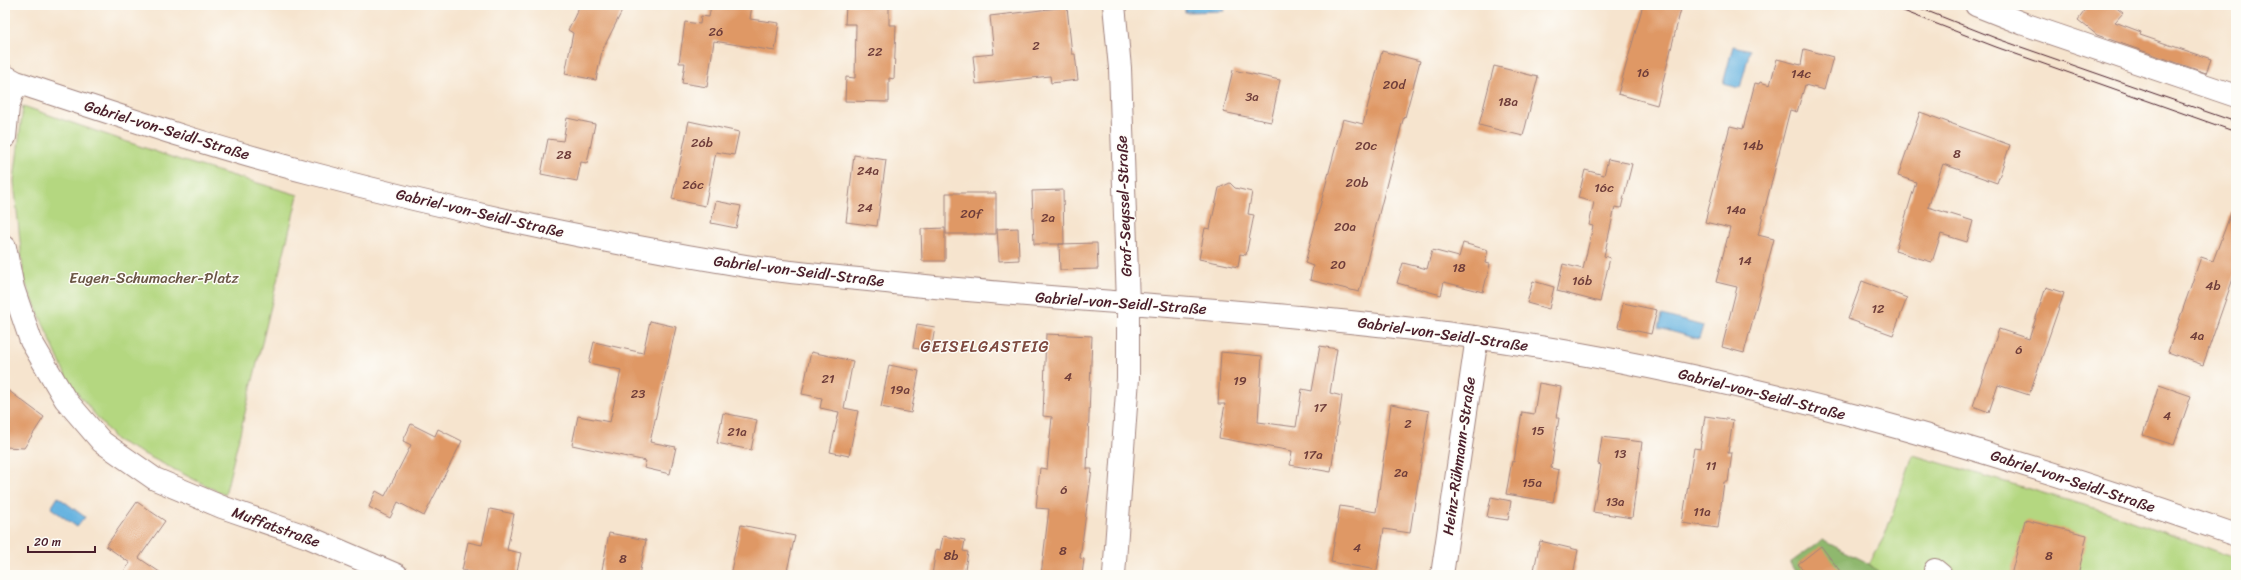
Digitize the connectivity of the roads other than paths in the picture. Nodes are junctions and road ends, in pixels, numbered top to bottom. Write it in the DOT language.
graph roads {
  1 [pos="1114,5"];
  2 [pos="1976,5"];
  3 [pos="10,79"];
  4 [pos="2236,96"];
  5 [pos="5,137"];
  6 [pos="5,247"];
  7 [pos="1128,304"];
  8 [pos="1477,337"];
  9 [pos="2236,535"];
  10 [pos="397,575"];
  11 [pos="1114,575"];
  12 [pos="1442,575"];
  1 -- 7 [label="street, Graf-Seyssel-Straße"];
  2 -- 4 [label="street"];
  3 -- 5 [label="street"];
  3 -- 7 [label="street, Gabriel-von-Seidl-Straße"];
  6 -- 10 [label="street, Muffatstraße"];
  7 -- 8 [label="street, Gabriel-von-Seidl-Straße"];
  7 -- 11 [label="street, Graf-Seyssel-Straße"];
  8 -- 9 [label="street, Gabriel-von-Seidl-Straße"];
  8 -- 12 [label="street, Heinz-Rühmann-Straße"];
}
